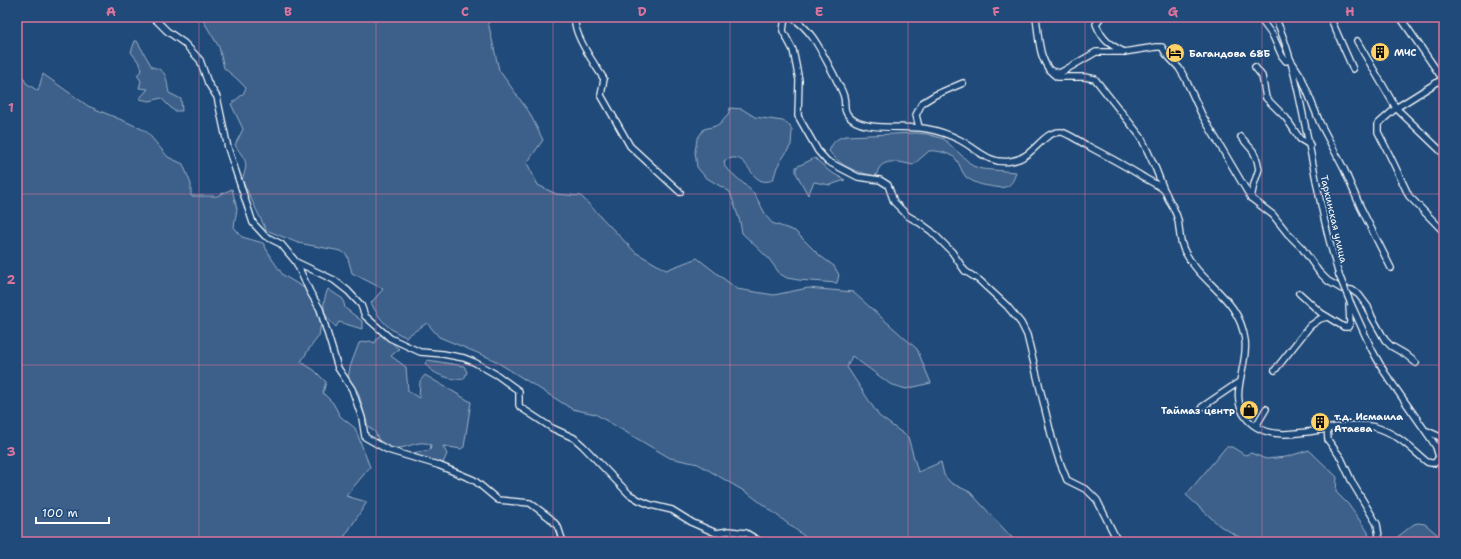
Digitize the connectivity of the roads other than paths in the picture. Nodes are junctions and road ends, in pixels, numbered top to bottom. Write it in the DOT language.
graph roads {
  1 [pos="153,17"];
  2 [pos="575,17"];
  3 [pos="785,17"];
  4 [pos="791,17"];
  5 [pos="1036,17"];
  6 [pos="1101,17"];
  7 [pos="1259,17"];
  8 [pos="1275,17"];
  9 [pos="1330,17"];
  10 [pos="1400,17"];
  11 [pos="1357,41"];
  12 [pos="1124,52"];
  13 [pos="1290,59"];
  14 [pos="1255,67"];
  15 [pos="1353,69"];
  16 [pos="1048,70"];
  17 [pos="1443,79"];
  18 [pos="963,83"];
  19 [pos="1396,108"];
  20 [pos="919,127"];
  21 [pos="1240,136"];
  22 [pos="1310,145"];
  23 [pos="1444,154"];
  24 [pos="1164,190"];
  25 [pos="680,192"];
  26 [pos="1251,198"];
  27 [pos="1444,232"];
  28 [pos="296,262"];
  29 [pos="1391,268"];
  30 [pos="1299,293"];
  31 [pos="1351,304"];
  32 [pos="1327,317"];
  33 [pos="1416,363"];
  34 [pos="1275,370"];
  35 [pos="1239,382"];
  36 [pos="1202,407"];
  37 [pos="1266,409"];
  38 [pos="1256,426"];
  39 [pos="1327,428"];
  40 [pos="1427,430"];
  41 [pos="1444,441"];
  42 [pos="1439,457"];
  43 [pos="1444,474"];
  44 [pos="563,542"];
  45 [pos="761,542"];
  46 [pos="1118,542"];
  47 [pos="1380,542"];
  1 -- 28 [label="street"];
  2 -- 25 [label="street"];
  3 -- 46 [label="street"];
  4 -- 20 [label="street"];
  5 -- 16 [label="street"];
  6 -- 12 [label="street"];
  7 -- 13 [label="street"];
  8 -- 13 [label="street, Таркинская улица"];
  9 -- 15 [label="street"];
  10 -- 17 [label="street"];
  11 -- 19 [label="street"];
  12 -- 16 [label="street"];
  12 -- 26 [label="street"];
  13 -- 22 [label="street, Таркинская улица"];
  13 -- 29 [label="street"];
  14 -- 22 [label="street"];
  16 -- 24 [label="street"];
  17 -- 19 [label="street"];
  18 -- 20 [label="street"];
  19 -- 23 [label="street"];
  19 -- 27 [label="street"];
  20 -- 24 [label="street"];
  21 -- 26 [label="street"];
  22 -- 31 [label="street, Таркинская улица, bridge"];
  24 -- 35 [label="street"];
  26 -- 33 [label="street"];
  28 -- 44 [label="street"];
  28 -- 45 [label="street"];
  30 -- 32 [label="street"];
  31 -- 32 [label="street"];
  31 -- 40 [label="street, Таркинская улица"];
  32 -- 34 [label="street"];
  35 -- 36 [label="street"];
  35 -- 38 [label="street"];
  37 -- 38 [label="street"];
  38 -- 39 [label="street"];
  39 -- 42 [label="street"];
  39 -- 47 [label="street"];
  40 -- 41 [label="street"];
  40 -- 42 [label="street"];
  42 -- 43 [label="street"];
}
